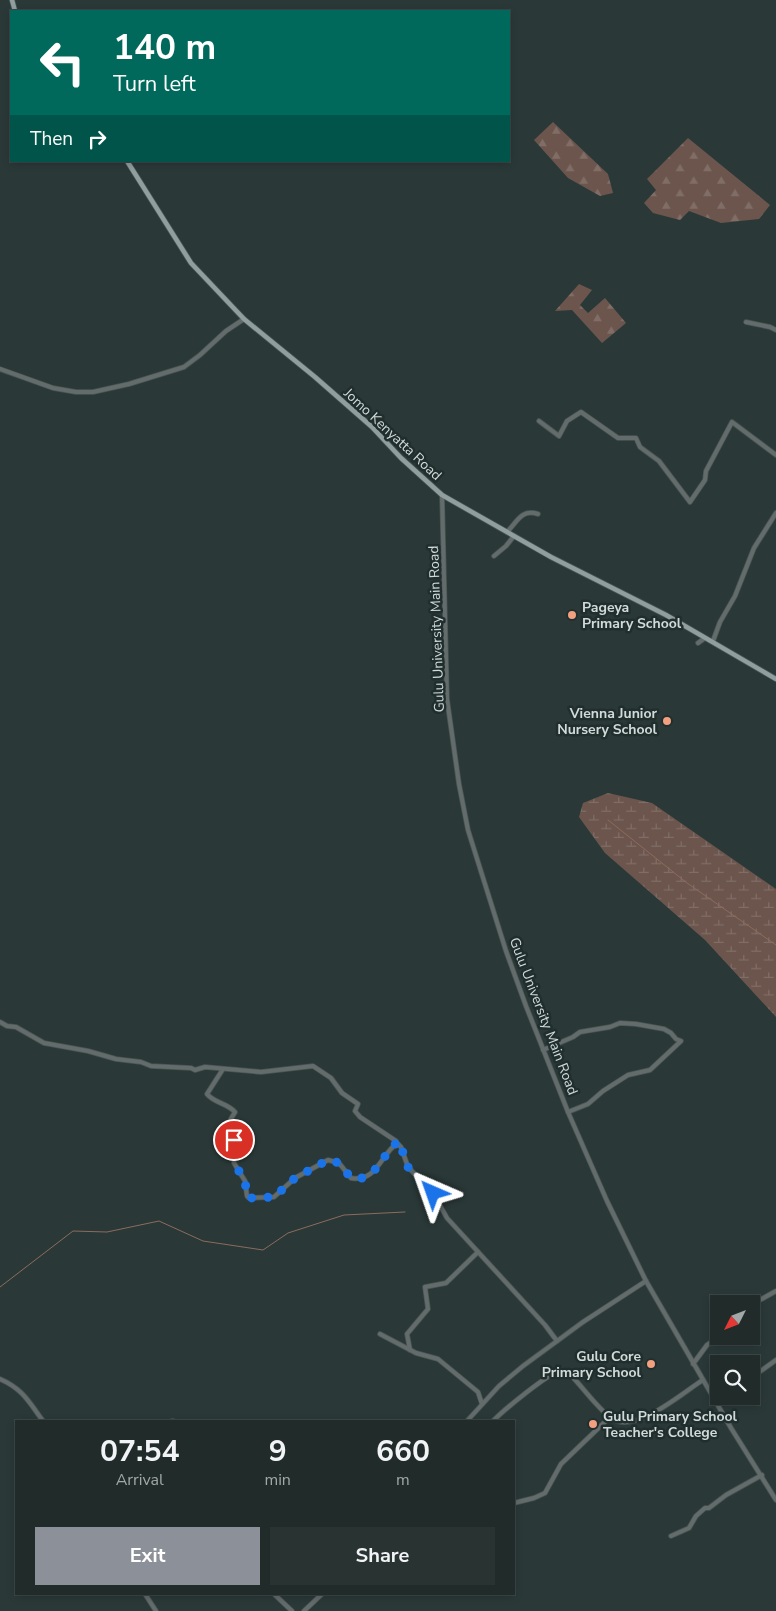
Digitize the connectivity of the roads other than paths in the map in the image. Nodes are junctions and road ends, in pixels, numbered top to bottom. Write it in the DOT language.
graph roads {
  1 [pos="128,162"];
  2 [pos="244,319"];
  3 [pos="746,322"];
  4 [pos="776,330"];
  5 [pos="0,370"];
  6 [pos="539,422"];
  7 [pos="776,455"];
  8 [pos="442,495"];
  9 [pos="776,513"];
  10 [pos="538,514"];
  11 [pos="508,532"];
  12 [pos="514,536"];
  13 [pos="494,556"];
  14 [pos="705,638"];
  15 [pos="713,641"];
  16 [pos="698,643"];
  17 [pos="776,679"];
  18 [pos="0,1022"];
  19 [pos="543,1050"];
  20 [pos="223,1069"];
  21 [pos="568,1112"];
  22 [pos="396,1141"];
  23 [pos="478,1252"];
  24 [pos="646,1281"];
  25 [pos="776,1291"];
  26 [pos="760,1300"];
  27 [pos="380,1334"];
  28 [pos="557,1340"];
  29 [pos="710,1343"];
  30 [pos="410,1350"];
  31 [pos="776,1360"];
  32 [pos="693,1364"];
  33 [pos="760,1372"];
  34 [pos="0,1379"];
  35 [pos="703,1380"];
  36 [pos="710,1392"];
  37 [pos="482,1404"];
  38 [pos="718,1405"];
  39 [pos="610,1417"];
  40 [pos="43,1420"];
  41 [pos="469,1420"];
  42 [pos="494,1420"];
  43 [pos="762,1475"];
  44 [pos="776,1500"];
  45 [pos="515,1503"];
  46 [pos="671,1536"];
  47 [pos="146,1595"];
  48 [pos="275,1595"];
  49 [pos="321,1595"];
  50 [pos="156,1611"];
  51 [pos="292,1611"];
  52 [pos="304,1611"];
  1 -- 2 [label="main road, Jomo Kenyatta Road"];
  2 -- 5 [label="street"];
  2 -- 8 [label="main road, Jomo Kenyatta Road"];
  3 -- 4 [label="street"];
  6 -- 7 [label="street"];
  8 -- 11 [label="main road, Jomo Kenyatta Road"];
  8 -- 19 [label="street, Gulu University Main Road"];
  9 -- 15 [label="street"];
  10 -- 11 [label="street"];
  11 -- 12 [label="main road, Jomo Kenyatta Road"];
  12 -- 13 [label="street"];
  12 -- 14 [label="main road, Jomo Kenyatta Road"];
  14 -- 15 [label="main road, Jomo Kenyatta Road"];
  14 -- 16 [label="street"];
  15 -- 17 [label="main road, Jomo Kenyatta Road"];
  18 -- 20 [label="street"];
  19 -- 21 [label="street, Gulu University Main Road"];
  19 -- 21 [label="street"];
  20 -- 22 [label="street"];
  20 -- 22 [label="street"];
  21 -- 24 [label="street, Gulu University Main Road"];
  22 -- 23 [label="street"];
  23 -- 28 [label="street"];
  23 -- 30 [label="street"];
  24 -- 28 [label="street"];
  24 -- 32 [label="street, Gulu University Main Road"];
  25 -- 26 [label="street"];
  27 -- 30 [label="street"];
  28 -- 37 [label="street"];
  29 -- 32 [label="street"];
  30 -- 37 [label="street"];
  31 -- 33 [label="street"];
  32 -- 35 [label="street, Gulu University Main Road"];
  34 -- 40 [label="street"];
  35 -- 36 [label="street, Gulu University Main Road"];
  35 -- 39 [label="street"];
  37 -- 41 [label="street"];
  38 -- 43 [label="street, Gulu University Main Road"];
  39 -- 42 [label="street"];
  39 -- 45 [label="street"];
  43 -- 44 [label="street, Gulu University Main Road"];
  43 -- 46 [label="street"];
  47 -- 50 [label="street"];
  48 -- 51 [label="street"];
  49 -- 52 [label="street"];
}
